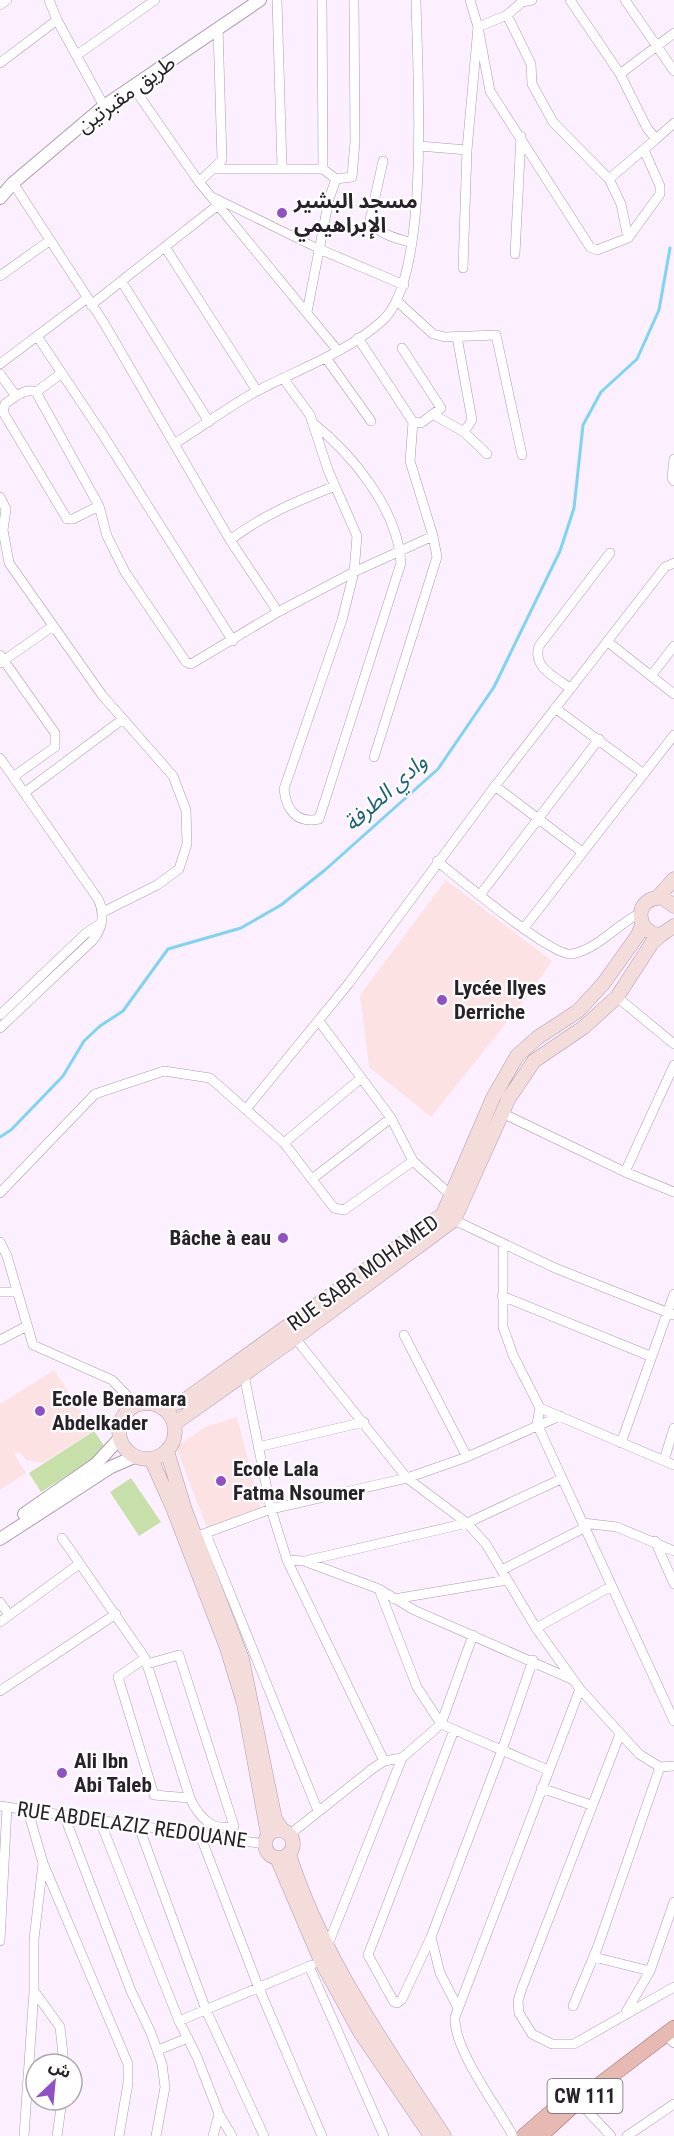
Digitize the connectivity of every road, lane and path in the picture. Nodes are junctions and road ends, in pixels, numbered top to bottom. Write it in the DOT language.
graph roads {
  1 [pos="7,0"];
  2 [pos="50,0"];
  3 [pos="155,0"];
  4 [pos="260,0"];
  5 [pos="277,0"];
  6 [pos="322,0"];
  7 [pos="354,0"];
  8 [pos="416,0"];
  9 [pos="470,0"];
  10 [pos="570,0"];
  11 [pos="625,0"];
  12 [pos="524,1"];
  13 [pos="0,5"];
  14 [pos="507,15"];
  15 [pos="57,20"];
  16 [pos="478,27"];
  17 [pos="218,28"];
  18 [pos="674,33"];
  19 [pos="656,45"];
  20 [pos="77,55"];
  21 [pos="0,63"];
  22 [pos="674,71"];
  23 [pos="620,74"];
  24 [pos="133,87"];
  25 [pos="104,106"];
  26 [pos="674,123"];
  27 [pos="521,136"];
  28 [pos="656,139"];
  29 [pos="419,146"];
  30 [pos="467,150"];
  31 [pos="644,150"];
  32 [pos="383,161"];
  33 [pos="282,167"];
  34 [pos="216,169"];
  35 [pos="323,169"];
  36 [pos="336,179"];
  37 [pos="609,179"];
  38 [pos="199,182"];
  39 [pos="13,183"];
  40 [pos="210,196"];
  41 [pos="0,198"];
  42 [pos="218,205"];
  43 [pos="628,238"];
  44 [pos="49,242"];
  45 [pos="412,243"];
  46 [pos="165,247"];
  47 [pos="319,249"];
  48 [pos="514,254"];
  49 [pos="463,268"];
  50 [pos="0,276"];
  51 [pos="122,282"];
  52 [pos="404,285"];
  53 [pos="89,302"];
  54 [pos="398,302"];
  55 [pos="307,312"];
  56 [pos="37,336"];
  57 [pos="457,337"];
  58 [pos="358,338"];
  59 [pos="402,348"];
  60 [pos="338,351"];
  61 [pos="326,358"];
  62 [pos="0,364"];
  63 [pos="62,373"];
  64 [pos="0,374"];
  65 [pos="283,378"];
  66 [pos="257,390"];
  67 [pos="36,392"];
  68 [pos="16,396"];
  69 [pos="434,415"];
  70 [pos="371,421"];
  71 [pos="413,422"];
  72 [pos="209,423"];
  73 [pos="313,423"];
  74 [pos="464,432"];
  75 [pos="174,444"];
  76 [pos="487,454"];
  77 [pos="522,455"];
  78 [pos="674,459"];
  79 [pos="674,481"];
  80 [pos="335,486"];
  81 [pos="0,497"];
  82 [pos="99,506"];
  83 [pos="2,532"];
  84 [pos="433,536"];
  85 [pos="230,540"];
  86 [pos="400,550"];
  87 [pos="610,553"];
  88 [pos="674,563"];
  89 [pos="354,572"];
  90 [pos="278,612"];
  91 [pos="53,626"];
  92 [pos="233,640"];
  93 [pos="608,642"];
  94 [pos="674,646"];
  95 [pos="1,660"];
  96 [pos="651,676"];
  97 [pos="570,688"];
  98 [pos="674,694"];
  99 [pos="555,708"];
  100 [pos="123,719"];
  101 [pos="674,735"];
  102 [pos="599,739"];
  103 [pos="374,757"];
  104 [pos="0,758"];
  105 [pos="644,774"];
  106 [pos="13,777"];
  107 [pos="495,786"];
  108 [pos="24,793"];
  109 [pos="539,819"];
  110 [pos="582,852"];
  111 [pos="437,861"];
  112 [pos="674,879"];
  113 [pos="480,895"];
  114 [pos="658,897"];
  115 [pos="674,906"];
  116 [pos="103,912"];
  117 [pos="641,920"];
  118 [pos="101,923"];
  119 [pos="674,926"];
  120 [pos="524,928"];
  121 [pos="661,935"];
  122 [pos="617,997"];
  123 [pos="0,1015"];
  124 [pos="319,1021"];
  125 [pos="0,1028"];
  126 [pos="674,1044"];
  127 [pos="674,1065"];
  128 [pos="360,1079"];
  129 [pos="247,1108"];
  130 [pos="502,1113"];
  131 [pos="391,1118"];
  132 [pos="284,1143"];
  133 [pos="413,1161"];
  134 [pos="625,1172"];
  135 [pos="312,1179"];
  136 [pos="674,1192"];
  137 [pos="0,1193"];
  138 [pos="453,1197"];
  139 [pos="454,1220"];
  140 [pos="0,1242"];
  141 [pos="503,1244"];
  142 [pos="0,1292"];
  143 [pos="16,1292"];
  144 [pos="674,1294"];
  145 [pos="502,1296"];
  146 [pos="670,1313"];
  147 [pos="27,1326"];
  148 [pos="404,1335"];
  149 [pos="295,1338"];
  150 [pos="0,1340"];
  151 [pos="650,1356"];
  152 [pos="244,1375"];
  153 [pos="136,1405"];
  154 [pos="162,1408"];
  155 [pos="540,1408"];
  156 [pos="560,1416"];
  157 [pos="364,1422"];
  158 [pos="174,1424"];
  159 [pos="537,1424"];
  160 [pos="674,1428"];
  161 [pos="119,1439"];
  162 [pos="621,1443"];
  163 [pos="258,1448"];
  164 [pos="167,1451"];
  165 [pos="134,1457"];
  166 [pos="467,1457"];
  167 [pos="151,1460"];
  168 [pos="664,1460"];
  169 [pos="674,1465"];
  170 [pos="407,1478"];
  171 [pos="561,1479"];
  172 [pos="271,1509"];
  173 [pos="467,1523"];
  174 [pos="583,1526"];
  175 [pos="0,1531"];
  176 [pos="201,1536"];
  177 [pos="62,1538"];
  178 [pos="0,1539"];
  179 [pos="655,1541"];
  180 [pos="674,1551"];
  181 [pos="287,1560"];
  182 [pos="304,1561"];
  183 [pos="79,1564"];
  184 [pos="502,1570"];
  185 [pos="294,1575"];
  186 [pos="507,1580"];
  187 [pos="674,1584"];
  188 [pos="610,1587"];
  189 [pos="381,1593"];
  190 [pos="429,1593"];
  191 [pos="394,1599"];
  192 [pos="0,1602"];
  193 [pos="414,1610"];
  194 [pos="116,1614"];
  195 [pos="9,1615"];
  196 [pos="0,1622"];
  197 [pos="536,1628"];
  198 [pos="473,1635"];
  199 [pos="533,1660"];
  200 [pos="146,1661"];
  201 [pos="573,1679"];
  202 [pos="580,1689"];
  203 [pos="0,1690"];
  204 [pos="674,1721"];
  205 [pos="441,1724"];
  206 [pos="454,1730"];
  207 [pos="620,1734"];
  208 [pos="502,1750"];
  209 [pos="402,1758"];
  210 [pos="384,1761"];
  211 [pos="674,1766"];
  212 [pos="660,1767"];
  213 [pos="549,1770"];
  214 [pos="541,1788"];
  215 [pos="190,1798"];
  216 [pos="591,1805"];
  217 [pos="3,1806"];
  218 [pos="28,1811"];
  219 [pos="318,1811"];
  220 [pos="64,1815"];
  221 [pos="100,1821"];
  222 [pos="139,1827"];
  223 [pos="286,1833"];
  224 [pos="200,1835"];
  225 [pos="267,1840"];
  226 [pos="283,1856"];
  227 [pos="43,1863"];
  228 [pos="674,1902"];
  229 [pos="430,1936"];
  230 [pos="0,1941"];
  231 [pos="327,1947"];
  232 [pos="594,1957"];
  233 [pos="315,1963"];
  234 [pos="650,1971"];
  235 [pos="258,1986"];
  236 [pos="674,1987"];
  237 [pos="34,1991"];
  238 [pos="573,2006"];
  239 [pos="458,2008"];
  240 [pos="206,2010"];
  241 [pos="626,2012"];
  242 [pos="179,2021"];
  243 [pos="671,2035"];
  244 [pos="188,2038"];
  245 [pos="158,2050"];
  246 [pos="63,2052"];
  247 [pos="631,2059"];
  248 [pos="578,2101"];
  249 [pos="674,2104"];
  250 [pos="60,2112"];
  251 [pos="219,2114"];
  252 [pos="380,2135"];
  253 [pos="24,2136"];
  254 [pos="57,2136"];
  255 [pos="119,2136"];
  256 [pos="156,2136"];
  257 [pos="213,2136"];
  258 [pos="232,2136"];
  259 [pos="264,2136"];
  260 [pos="322,2136"];
  261 [pos="430,2136"];
  262 [pos="444,2136"];
  263 [pos="513,2136"];
  264 [pos="524,2136"];
  265 [pos="540,2136"];
  266 [pos="610,2136"];
  267 [pos="627,2136"];
  1 -- 13 [label="street"];
  2 -- 15 [label="street"];
  3 -- 20 [label="street"];
  4 -- 17 [label="street, طريق مقبرتين"];
  5 -- 33 [label="street"];
  6 -- 35 [label="street"];
  7 -- 36 [label="street"];
  8 -- 29 [label="street"];
  9 -- 16 [label="street"];
  10 -- 23 [label="street"];
  11 -- 19 [label="street"];
  12 -- 14 [label="street"];
  14 -- 16 [label="street"];
  14 -- 37 [label="street"];
  15 -- 20 [label="street"];
  15 -- 21 [label="street"];
  16 -- 27 [label="street"];
  16 -- 30 [label="street"];
  17 -- 24 [label="street, طريق مقبرتين"];
  17 -- 34 [label="street"];
  18 -- 19 [label="street"];
  19 -- 22 [label="street"];
  19 -- 23 [label="street"];
  20 -- 25 [label="street"];
  23 -- 28 [label="street"];
  24 -- 25 [label="street, طريق مقبرتين"];
  24 -- 38 [label="street"];
  25 -- 39 [label="street, طريق مقبرتين"];
  26 -- 28 [label="street"];
  27 -- 43 [label="street"];
  27 -- 48 [label="street"];
  28 -- 31 [label="street"];
  29 -- 30 [label="street"];
  29 -- 45 [label="street"];
  30 -- 49 [label="street"];
  31 -- 37 [label="street"];
  31 -- 43 [label="street"];
  32 -- 45 [label="street"];
  33 -- 34 [label="street"];
  33 -- 35 [label="street"];
  34 -- 38 [label="street"];
  35 -- 36 [label="street"];
  36 -- 47 [label="street"];
  37 -- 43 [label="street"];
  38 -- 40 [label="street"];
  39 -- 41 [label="street, طريق مقبرتين"];
  39 -- 44 [label="street"];
  40 -- 42 [label="street"];
  40 -- 47 [label="street"];
  42 -- 46 [label="street"];
  42 -- 55 [label="street"];
  44 -- 50 [label="street"];
  44 -- 53 [label="street"];
  45 -- 52 [label="street"];
  46 -- 51 [label="street"];
  46 -- 66 [label="street"];
  47 -- 52 [label="street"];
  47 -- 55 [label="street"];
  51 -- 53 [label="street"];
  51 -- 72 [label="street"];
  52 -- 54 [label="street"];
  53 -- 56 [label="street"];
  53 -- 75 [label="street"];
  54 -- 57 [label="street"];
  54 -- 58 [label="street"];
  55 -- 60 [label="street"];
  56 -- 62 [label="street"];
  56 -- 63 [label="street"];
  57 -- 74 [label="street"];
  57 -- 77 [label="street"];
  58 -- 60 [label="street"];
  58 -- 71 [label="street"];
  59 -- 69 [label="street"];
  60 -- 61 [label="street"];
  61 -- 65 [label="street"];
  61 -- 70 [label="street"];
  63 -- 67 [label="street"];
  63 -- 92 [label="street"];
  64 -- 68 [label="street"];
  65 -- 66 [label="street"];
  65 -- 73 [label="street"];
  66 -- 72 [label="street"];
  67 -- 68 [label="street"];
  67 -- 82 [label="street"];
  68 -- 82 [label="street"];
  69 -- 71 [label="street"];
  69 -- 74 [label="street"];
  71 -- 84 [label="street"];
  72 -- 75 [label="street"];
  73 -- 80 [label="street"];
  73 -- 86 [label="street"];
  74 -- 76 [label="street"];
  75 -- 85 [label="street"];
  78 -- 79 [label="street"];
  80 -- 85 [label="street"];
  80 -- 89 [label="street"];
  81 -- 83 [label="street"];
  82 -- 92 [label="street"];
  83 -- 91 [label="street"];
  84 -- 86 [label="street"];
  84 -- 103 [label="street"];
  85 -- 90 [label="street"];
  86 -- 89 [label="street"];
  86 -- 89 [label="street"];
  87 -- 97 [label="street"];
  88 -- 93 [label="street"];
  89 -- 90 [label="street"];
  90 -- 92 [label="street"];
  91 -- 95 [label="street"];
  91 -- 100 [label="street"];
  93 -- 96 [label="street"];
  93 -- 97 [label="street"];
  94 -- 96 [label="street"];
  95 -- 106 [label="street"];
  96 -- 98 [label="street"];
  97 -- 99 [label="street"];
  99 -- 102 [label="street"];
  99 -- 107 [label="street"];
  100 -- 108 [label="street"];
  100 -- 116 [label="street"];
  101 -- 105 [label="street"];
  102 -- 105 [label="street"];
  102 -- 109 [label="street"];
  104 -- 106 [label="street"];
  105 -- 110 [label="street"];
  106 -- 108 [label="street"];
  107 -- 109 [label="street"];
  107 -- 111 [label="street"];
  108 -- 116 [label="street"];
  109 -- 110 [label="street"];
  109 -- 113 [label="street"];
  110 -- 120 [label="street"];
  111 -- 113 [label="street"];
  111 -- 124 [label="street"];
  112 -- 114 [label="main road"];
  113 -- 120 [label="street"];
  114 -- 115 [label="main road"];
  114 -- 117 [label="main road, RUE SABR MOHAMED"];
  116 -- 118 [label="street"];
  117 -- 120 [label="street"];
  117 -- 121 [label="main road"];
  117 -- 138 [label="main road, RUE SABR MOHAMED"];
  118 -- 123 [label="street"];
  118 -- 125 [label="street"];
  119 -- 121 [label="main road"];
  121 -- 122 [label="main road"];
  122 -- 126 [label="street"];
  122 -- 130 [label="main road"];
  124 -- 128 [label="street"];
  124 -- 129 [label="street"];
  127 -- 134 [label="street"];
  128 -- 131 [label="street"];
  128 -- 132 [label="street"];
  129 -- 132 [label="street"];
  129 -- 137 [label="street"];
  130 -- 134 [label="street"];
  130 -- 139 [label="main road"];
  131 -- 133 [label="street"];
  131 -- 135 [label="street"];
  132 -- 135 [label="street"];
  133 -- 135 [label="street"];
  133 -- 138 [label="street"];
  134 -- 136 [label="street"];
  138 -- 154 [label="main road, RUE SABR MOHAMED"];
  139 -- 141 [label="street"];
  139 -- 149 [label="main road"];
  140 -- 143 [label="street"];
  141 -- 145 [label="street"];
  141 -- 146 [label="street"];
  142 -- 143 [label="street"];
  143 -- 147 [label="street"];
  144 -- 146 [label="street"];
  145 -- 151 [label="street"];
  145 -- 155 [label="street"];
  146 -- 151 [label="street"];
  147 -- 150 [label="street"];
  147 -- 153 [label="street"];
  148 -- 166 [label="street"];
  149 -- 152 [label="main road"];
  149 -- 157 [label="street"];
  151 -- 162 [label="street"];
  152 -- 158 [label="main road"];
  152 -- 163 [label="street"];
  153 -- 154 [label="main road"];
  153 -- 161 [label="main road"];
  154 -- 158 [label="main road"];
  155 -- 156 [label="street"];
  155 -- 159 [label="street"];
  156 -- 159 [label="street"];
  156 -- 162 [label="street"];
  157 -- 163 [label="street"];
  157 -- 170 [label="street"];
  158 -- 164 [label="main road"];
  159 -- 166 [label="street"];
  159 -- 171 [label="street"];
  160 -- 168 [label="street"];
  161 -- 165 [label="main road"];
  161 -- 175 [label="street"];
  162 -- 168 [label="street"];
  163 -- 172 [label="street"];
  164 -- 167 [label="main road"];
  164 -- 176 [label="main road"];
  165 -- 167 [label="main road"];
  165 -- 178 [label="street"];
  166 -- 170 [label="street"];
  167 -- 225 [label="main road"];
  168 -- 169 [label="street"];
  170 -- 172 [label="street"];
  170 -- 173 [label="street"];
  171 -- 173 [label="street"];
  171 -- 174 [label="street"];
  172 -- 176 [label="street"];
  172 -- 181 [label="street"];
  173 -- 182 [label="street"];
  173 -- 184 [label="street"];
  174 -- 179 [label="street"];
  174 -- 184 [label="street"];
  174 -- 188 [label="street"];
  176 -- 219 [label="street"];
  176 -- 223 [label="main road"];
  177 -- 183 [label="street"];
  179 -- 180 [label="street"];
  179 -- 187 [label="street"];
  181 -- 182 [label="street"];
  181 -- 185 [label="street"];
  182 -- 185 [label="street"];
  182 -- 189 [label="street"];
  183 -- 194 [label="street"];
  183 -- 195 [label="street"];
  184 -- 186 [label="street"];
  185 -- 210 [label="street"];
  186 -- 190 [label="street"];
  186 -- 197 [label="street"];
  188 -- 197 [label="street"];
  188 -- 204 [label="street"];
  189 -- 191 [label="street"];
  189 -- 205 [label="street"];
  190 -- 191 [label="street"];
  190 -- 193 [label="street"];
  191 -- 193 [label="street"];
  192 -- 195 [label="street"];
  193 -- 198 [label="street"];
  194 -- 200 [label="street"];
  194 -- 203 [label="street"];
  195 -- 196 [label="street"];
  197 -- 201 [label="street"];
  198 -- 199 [label="street"];
  198 -- 205 [label="street"];
  199 -- 201 [label="street"];
  199 -- 208 [label="street"];
  200 -- 215 [label="street"];
  200 -- 215 [label="street"];
  200 -- 215 [label="street"];
  201 -- 202 [label="street"];
  202 -- 207 [label="street"];
  202 -- 213 [label="street"];
  205 -- 206 [label="street"];
  205 -- 209 [label="street"];
  206 -- 208 [label="street"];
  206 -- 229 [label="street"];
  207 -- 212 [label="street"];
  207 -- 216 [label="street"];
  208 -- 213 [label="street"];
  208 -- 229 [label="street"];
  209 -- 210 [label="street"];
  209 -- 231 [label="street"];
  210 -- 219 [label="street"];
  211 -- 212 [label="street"];
  212 -- 232 [label="street"];
  213 -- 214 [label="street"];
  214 -- 216 [label="street"];
  214 -- 239 [label="street"];
  216 -- 241 [label="street"];
  217 -- 218 [label="street, RUE ABDELAZIZ REDOUANE"];
  217 -- 230 [label="street"];
  218 -- 220 [label="street, RUE ABDELAZIZ REDOUANE"];
  218 -- 227 [label="street"];
  219 -- 223 [label="street"];
  220 -- 221 [label="street, RUE ABDELAZIZ REDOUANE"];
  220 -- 245 [label="street"];
  221 -- 222 [label="street, RUE ABDELAZIZ REDOUANE"];
  221 -- 242 [label="street"];
  222 -- 224 [label="street, RUE ABDELAZIZ REDOUANE"];
  222 -- 240 [label="street"];
  223 -- 225 [label="main road"];
  223 -- 226 [label="main road"];
  224 -- 225 [label="street, RUE ABDELAZIZ REDOUANE"];
  224 -- 235 [label="street"];
  225 -- 226 [label="main road"];
  226 -- 231 [label="main road"];
  226 -- 233 [label="main road"];
  227 -- 237 [label="street"];
  227 -- 255 [label="street"];
  228 -- 234 [label="street"];
  229 -- 239 [label="street"];
  231 -- 262 [label="main road"];
  232 -- 234 [label="street"];
  232 -- 238 [label="street"];
  233 -- 235 [label="street"];
  233 -- 252 [label="street"];
  233 -- 261 [label="main road"];
  234 -- 241 [label="street"];
  235 -- 240 [label="street"];
  235 -- 260 [label="street"];
  236 -- 241 [label="street"];
  237 -- 246 [label="street"];
  237 -- 253 [label="street"];
  239 -- 263 [label="street"];
  240 -- 242 [label="street"];
  240 -- 259 [label="street"];
  242 -- 244 [label="street"];
  243 -- 247 [label="main road, CW 111"];
  244 -- 245 [label="street"];
  244 -- 251 [label="street"];
  245 -- 256 [label="street"];
  247 -- 248 [label="main road, CW 111"];
  247 -- 264 [label="main road"];
  248 -- 265 [label="main road, CW 111"];
  248 -- 266 [label="street"];
  249 -- 267 [label="street"];
  250 -- 254 [label="street"];
  251 -- 257 [label="street"];
  251 -- 258 [label="street"];
}
